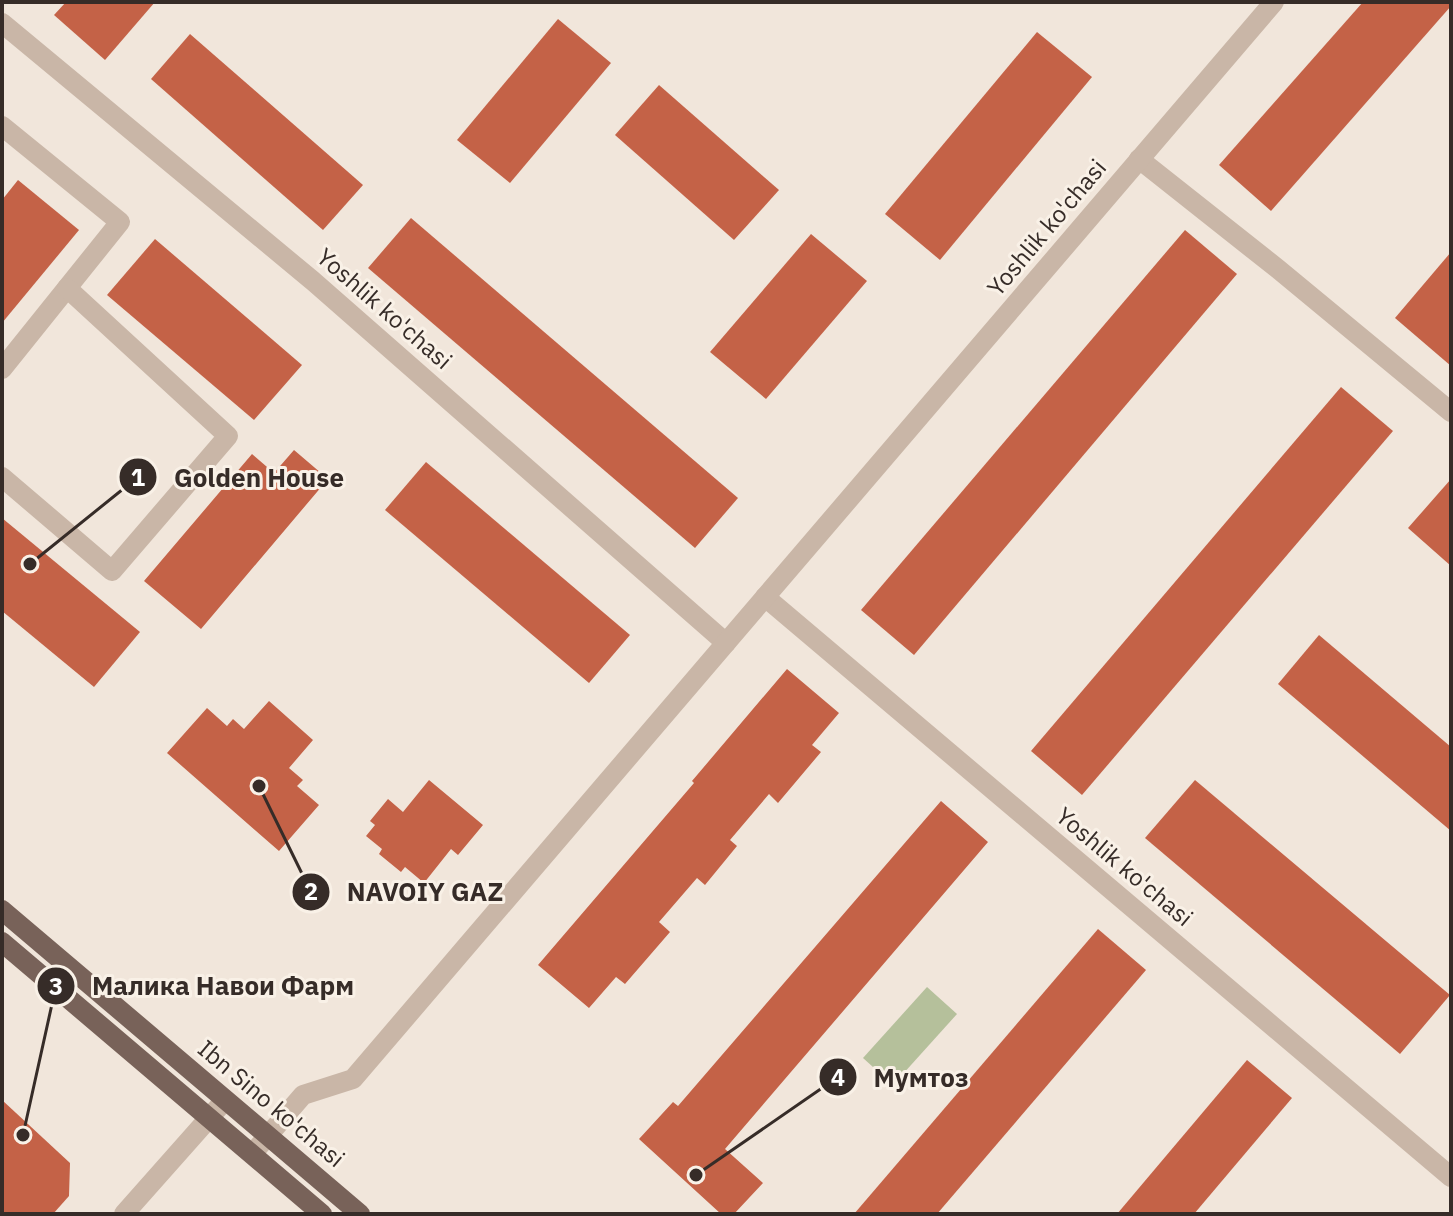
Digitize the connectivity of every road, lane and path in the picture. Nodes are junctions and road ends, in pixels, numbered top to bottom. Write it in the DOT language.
graph roads {
  1 [pos="1274,2"];
  2 [pos="2,23"];
  3 [pos="2,126"];
  4 [pos="1139,159"];
  5 [pos="67,288"];
  6 [pos="2,369"];
  7 [pos="1451,412"];
  8 [pos="2,477"];
  9 [pos="765,597"];
  10 [pos="726,643"];
  11 [pos="2,910"];
  12 [pos="2,942"];
  13 [pos="225,1100"];
  14 [pos="209,1117"];
  15 [pos="269,1135"];
  16 [pos="253,1153"];
  17 [pos="1451,1177"];
  18 [pos="124,1214"];
  19 [pos="322,1214"];
  20 [pos="360,1214"];
  1 -- 4 [label="street, Yoshlik ko'chasi"];
  2 -- 10 [label="street, Yoshlik ko'chasi"];
  3 -- 5 [label="street"];
  4 -- 7 [label="street"];
  4 -- 9 [label="street, Yoshlik ko'chasi"];
  5 -- 6 [label="street"];
  5 -- 8 [label="street"];
  9 -- 10 [label="street, Yoshlik ko'chasi"];
  9 -- 17 [label="street, Yoshlik ko'chasi"];
  10 -- 15 [label="street, Yoshlik ko'chasi"];
  11 -- 13 [label="main road, Ibn Sino ko'chasi"];
  12 -- 14 [label="main road"];
  13 -- 14 [label="street"];
  13 -- 15 [label="main road, Ibn Sino ko'chasi"];
  14 -- 16 [label="main road"];
  14 -- 18 [label="street"];
  15 -- 16 [label="street, Yoshlik ko'chasi"];
  15 -- 20 [label="main road, Ibn Sino ko'chasi"];
  16 -- 19 [label="main road"];
}
